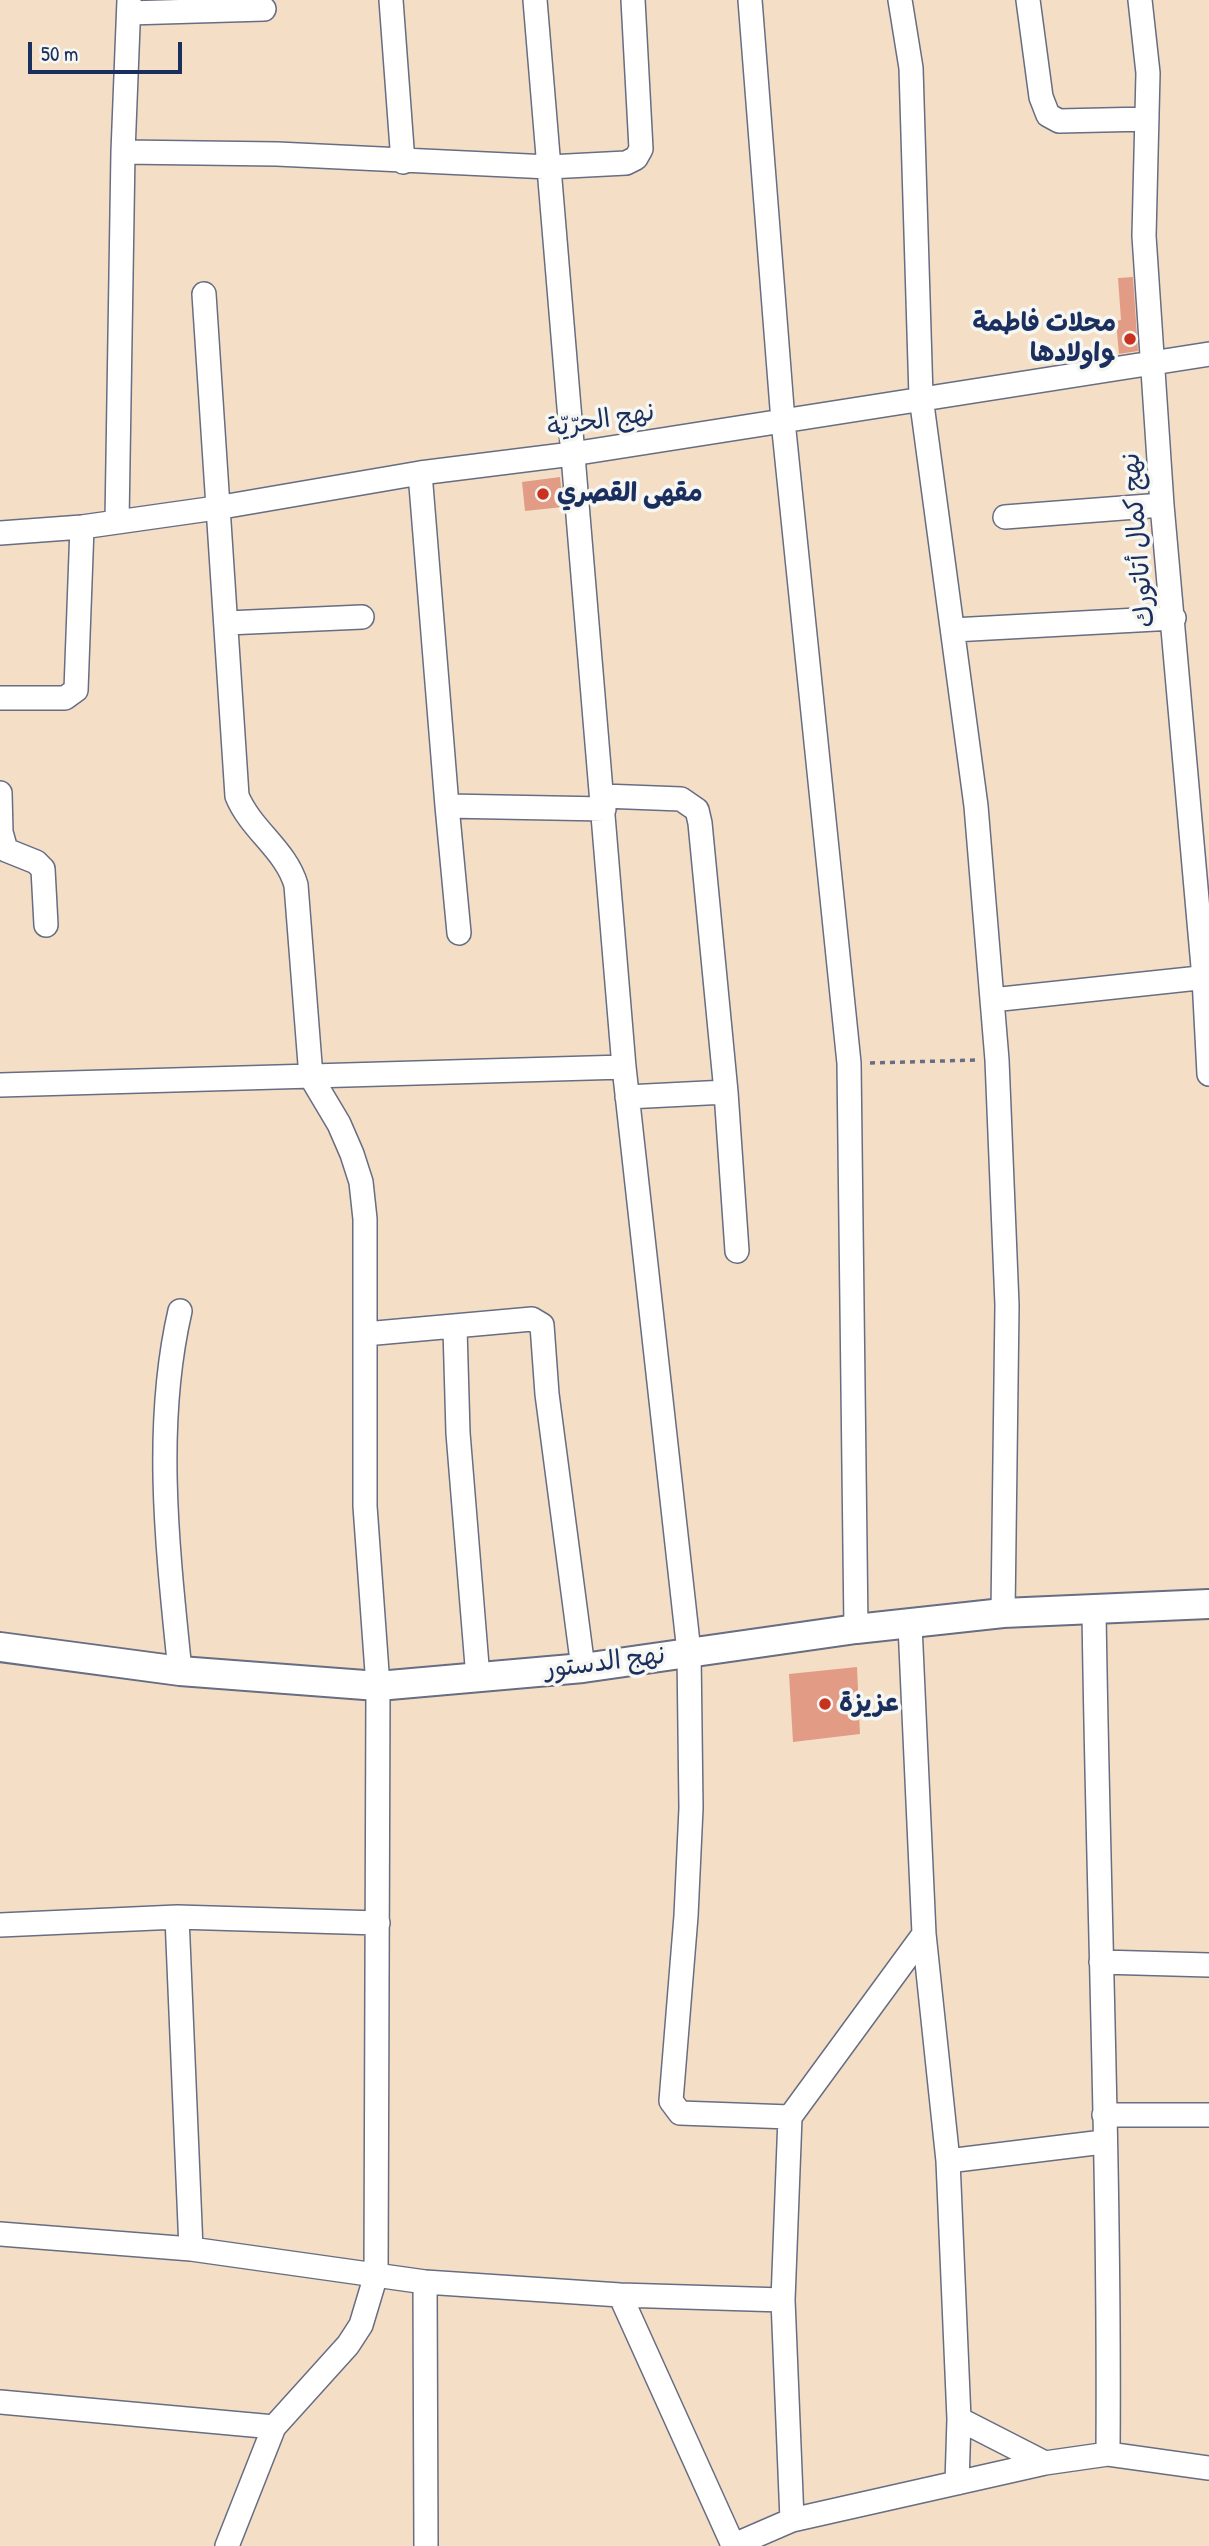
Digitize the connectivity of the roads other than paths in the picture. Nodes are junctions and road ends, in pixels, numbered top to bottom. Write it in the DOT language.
graph roads {
  1 [pos="391,0"];
  2 [pos="535,0"];
  3 [pos="633,0"];
  4 [pos="750,0"];
  5 [pos="900,0"];
  6 [pos="1028,0"];
  7 [pos="1140,0"];
  8 [pos="129,7"];
  9 [pos="264,9"];
  10 [pos="1147,119"];
  11 [pos="122,152"];
  12 [pos="403,162"];
  13 [pos="549,167"];
  14 [pos="204,294"];
  15 [pos="1209,354"];
  16 [pos="1153,365"];
  17 [pos="921,397"];
  18 [pos="783,421"];
  19 [pos="572,454"];
  20 [pos="420,473"];
  21 [pos="1162,505"];
  22 [pos="216,508"];
  23 [pos="1005,517"];
  24 [pos="117,521"];
  25 [pos="82,527"];
  26 [pos="0,533"];
  27 [pos="362,617"];
  28 [pos="1174,618"];
  29 [pos="227,624"];
  30 [pos="953,630"];
  31 [pos="0,698"];
  32 [pos="0,793"];
  33 [pos="603,802"];
  34 [pos="447,806"];
  35 [pos="46,925"];
  36 [pos="460,933"];
  37 [pos="1206,978"];
  38 [pos="992,1000"];
  39 [pos="624,1067"];
  40 [pos="1209,1074"];
  41 [pos="311,1077"];
  42 [pos="0,1085"];
  43 [pos="726,1092"];
  44 [pos="627,1097"];
  45 [pos="737,1251"];
  46 [pos="180,1311"];
  47 [pos="455,1328"];
  48 [pos="365,1334"];
  49 [pos="1209,1604"];
  50 [pos="1094,1611"];
  51 [pos="1003,1613"];
  52 [pos="910,1625"];
  53 [pos="856,1629"];
  54 [pos="0,1647"];
  55 [pos="690,1652"];
  56 [pos="583,1668"];
  57 [pos="180,1671"];
  58 [pos="478,1678"];
  59 [pos="378,1686"];
  60 [pos="177,1917"];
  61 [pos="378,1923"];
  62 [pos="0,1925"];
  63 [pos="924,1934"];
  64 [pos="1101,1962"];
  65 [pos="1209,1965"];
  66 [pos="1104,2115"];
  67 [pos="1209,2115"];
  68 [pos="790,2117"];
  69 [pos="1103,2142"];
  70 [pos="948,2161"];
  71 [pos="0,2234"];
  72 [pos="191,2249"];
  73 [pos="376,2275"];
  74 [pos="425,2283"];
  75 [pos="620,2295"];
  76 [pos="783,2300"];
  77 [pos="0,2402"];
  78 [pos="959,2419"];
  79 [pos="274,2427"];
  80 [pos="1108,2454"];
  81 [pos="1045,2463"];
  82 [pos="1209,2468"];
  83 [pos="957,2483"];
  84 [pos="792,2520"];
  85 [pos="733,2545"];
  86 [pos="227,2546"];
  87 [pos="426,2546"];
  1 -- 12 [label="street"];
  2 -- 13 [label="street"];
  3 -- 13 [label="street"];
  4 -- 18 [label="street"];
  5 -- 17 [label="street"];
  6 -- 10 [label="street"];
  7 -- 10 [label="street, نهج كمال أتاتورك"];
  8 -- 9 [label="street"];
  8 -- 11 [label="street"];
  10 -- 16 [label="street, نهج كمال أتاتورك"];
  11 -- 12 [label="street"];
  11 -- 24 [label="street"];
  12 -- 13 [label="street"];
  13 -- 19 [label="street"];
  14 -- 22 [label="street"];
  15 -- 16 [label="street, نهج الحرّيّة"];
  16 -- 17 [label="street, نهج الحرّيّة"];
  16 -- 21 [label="street, نهج كمال أتاتورك"];
  17 -- 18 [label="street, نهج الحرّيّة"];
  17 -- 30 [label="street"];
  18 -- 19 [label="street, نهج الحرّيّة"];
  18 -- 53 [label="street"];
  19 -- 20 [label="street, نهج الحرّيّة"];
  19 -- 33 [label="street"];
  20 -- 22 [label="street, نهج الحرّيّة"];
  20 -- 34 [label="street"];
  21 -- 23 [label="street"];
  21 -- 28 [label="street, نهج كمال أتاتورك"];
  22 -- 24 [label="street, نهج الحرّيّة"];
  22 -- 29 [label="street"];
  24 -- 25 [label="street, نهج الحرّيّة"];
  25 -- 26 [label="street, نهج الحرّيّة"];
  25 -- 31 [label="street"];
  27 -- 29 [label="street"];
  28 -- 30 [label="street"];
  28 -- 37 [label="street, نهج كمال أتاتورك"];
  29 -- 41 [label="street"];
  30 -- 38 [label="street"];
  32 -- 35 [label="street"];
  33 -- 34 [label="street"];
  33 -- 39 [label="street"];
  33 -- 43 [label="street"];
  34 -- 36 [label="street"];
  37 -- 38 [label="street"];
  37 -- 40 [label="street, نهج كمال أتاتورك"];
  38 -- 51 [label="street"];
  39 -- 41 [label="street"];
  39 -- 44 [label="street"];
  41 -- 42 [label="street"];
  41 -- 48 [label="street"];
  43 -- 44 [label="street"];
  43 -- 45 [label="street"];
  44 -- 55 [label="street"];
  46 -- 57 [label="street"];
  47 -- 48 [label="street"];
  47 -- 56 [label="street"];
  47 -- 58 [label="street"];
  48 -- 59 [label="street"];
  49 -- 50 [label="street, نهج الدستور"];
  50 -- 51 [label="street, نهج الدستور"];
  50 -- 64 [label="street"];
  51 -- 52 [label="street, نهج الدستور"];
  52 -- 53 [label="street, نهج الدستور"];
  52 -- 63 [label="street"];
  53 -- 55 [label="street, نهج الدستور"];
  54 -- 57 [label="street, نهج الدستور"];
  55 -- 56 [label="street, نهج الدستور"];
  55 -- 68 [label="street"];
  56 -- 58 [label="street, نهج الدستور"];
  57 -- 59 [label="street, نهج الدستور"];
  58 -- 59 [label="street, نهج الدستور"];
  59 -- 61 [label="street"];
  60 -- 61 [label="street"];
  60 -- 62 [label="street"];
  60 -- 72 [label="street"];
  61 -- 73 [label="street"];
  63 -- 68 [label="street"];
  63 -- 70 [label="street"];
  64 -- 65 [label="street"];
  64 -- 66 [label="street"];
  66 -- 67 [label="street"];
  66 -- 69 [label="street"];
  68 -- 76 [label="street"];
  69 -- 70 [label="street"];
  69 -- 80 [label="street"];
  70 -- 78 [label="street"];
  71 -- 72 [label="street"];
  72 -- 73 [label="street"];
  73 -- 74 [label="street"];
  73 -- 79 [label="street"];
  74 -- 75 [label="street"];
  74 -- 87 [label="street"];
  75 -- 76 [label="street"];
  75 -- 85 [label="street"];
  76 -- 84 [label="street"];
  77 -- 79 [label="street"];
  78 -- 81 [label="street"];
  78 -- 83 [label="street"];
  79 -- 86 [label="street"];
  80 -- 81 [label="street"];
  80 -- 82 [label="street"];
  81 -- 83 [label="street"];
  83 -- 84 [label="street"];
  84 -- 85 [label="street"];
}
